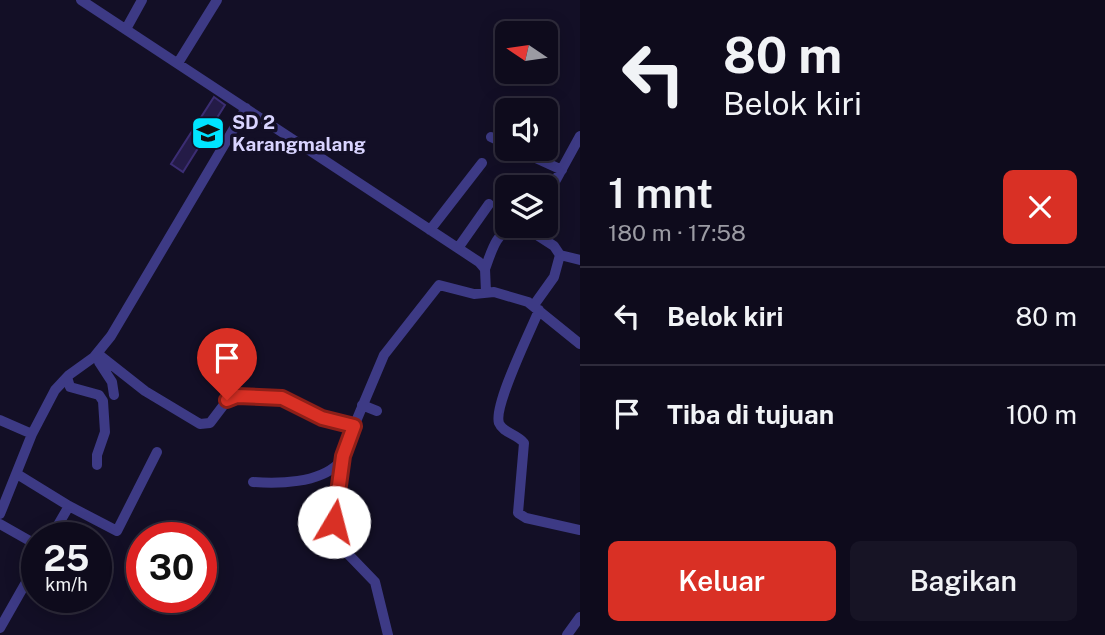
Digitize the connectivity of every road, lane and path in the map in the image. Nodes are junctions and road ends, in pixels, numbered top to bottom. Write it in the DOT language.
graph roads {
  1 [pos="142,0"];
  2 [pos="216,0"];
  3 [pos="86,1"];
  4 [pos="126,29"];
  5 [pos="178,63"];
  6 [pos="246,108"];
  7 [pos="580,136"];
  8 [pos="495,146"];
  9 [pos="491,151"];
  10 [pos="542,161"];
  11 [pos="482,163"];
  12 [pos="562,170"];
  13 [pos="558,177"];
  14 [pos="489,204"];
  15 [pos="429,230"];
  16 [pos="498,238"];
  17 [pos="543,238"];
  18 [pos="458,248"];
  19 [pos="560,255"];
  20 [pos="580,260"];
  21 [pos="485,270"];
  22 [pos="486,292"];
  23 [pos="537,308"];
  24 [pos="580,344"];
  25 [pos="96,356"];
  26 [pos="106,369"];
  27 [pos="68,376"];
  28 [pos="143,390"];
  29 [pos="114,395"];
  30 [pos="362,405"];
  31 [pos="377,411"];
  32 [pos="0,420"];
  33 [pos="354,426"];
  34 [pos="32,434"];
  35 [pos="158,453"];
  36 [pos="343,456"];
  37 [pos="97,465"];
  38 [pos="17,474"];
  39 [pos="253,482"];
  40 [pos="69,506"];
  41 [pos="1,508"];
  42 [pos="60,522"];
  43 [pos="0,524"];
  44 [pos="580,530"];
  45 [pos="21,536"];
  46 [pos="21,591"];
  47 [pos="580,617"];
  48 [pos="0,628"];
  49 [pos="388,635"];
  50 [pos="567,635"];
  1 -- 4 [label="street"];
  2 -- 5 [label="street"];
  3 -- 4 [label="street"];
  4 -- 5 [label="street"];
  5 -- 6 [label="street"];
  6 -- 15 [label="street"];
  6 -- 25 [label="street"];
  7 -- 12 [label="street"];
  8 -- 9 [label="street"];
  10 -- 12 [label="street"];
  11 -- 15 [label="street"];
  12 -- 13 [label="street"];
  14 -- 18 [label="street"];
  15 -- 18 [label="street"];
  16 -- 21 [label="street"];
  17 -- 19 [label="street"];
  18 -- 21 [label="street"];
  19 -- 20 [label="street"];
  19 -- 23 [label="street"];
  21 -- 22 [label="street"];
  22 -- 23 [label="street"];
  22 -- 30 [label="street"];
  23 -- 24 [label="street"];
  23 -- 44 [label="street"];
  25 -- 26 [label="street"];
  25 -- 27 [label="street"];
  25 -- 28 [label="street"];
  26 -- 28 [label="street"];
  26 -- 29 [label="street"];
  27 -- 34 [label="street"];
  27 -- 37 [label="street"];
  28 -- 33 [label="street"];
  30 -- 31 [label="street"];
  30 -- 33 [label="street"];
  32 -- 34 [label="street"];
  33 -- 36 [label="street"];
  34 -- 38 [label="street"];
  35 -- 40 [label="street"];
  36 -- 39 [label="street"];
  36 -- 49 [label="street"];
  38 -- 40 [label="street"];
  38 -- 41 [label="street"];
  40 -- 42 [label="street"];
  43 -- 45 [label="street"];
  46 -- 48 [label="street"];
  47 -- 50 [label="street"];
}
